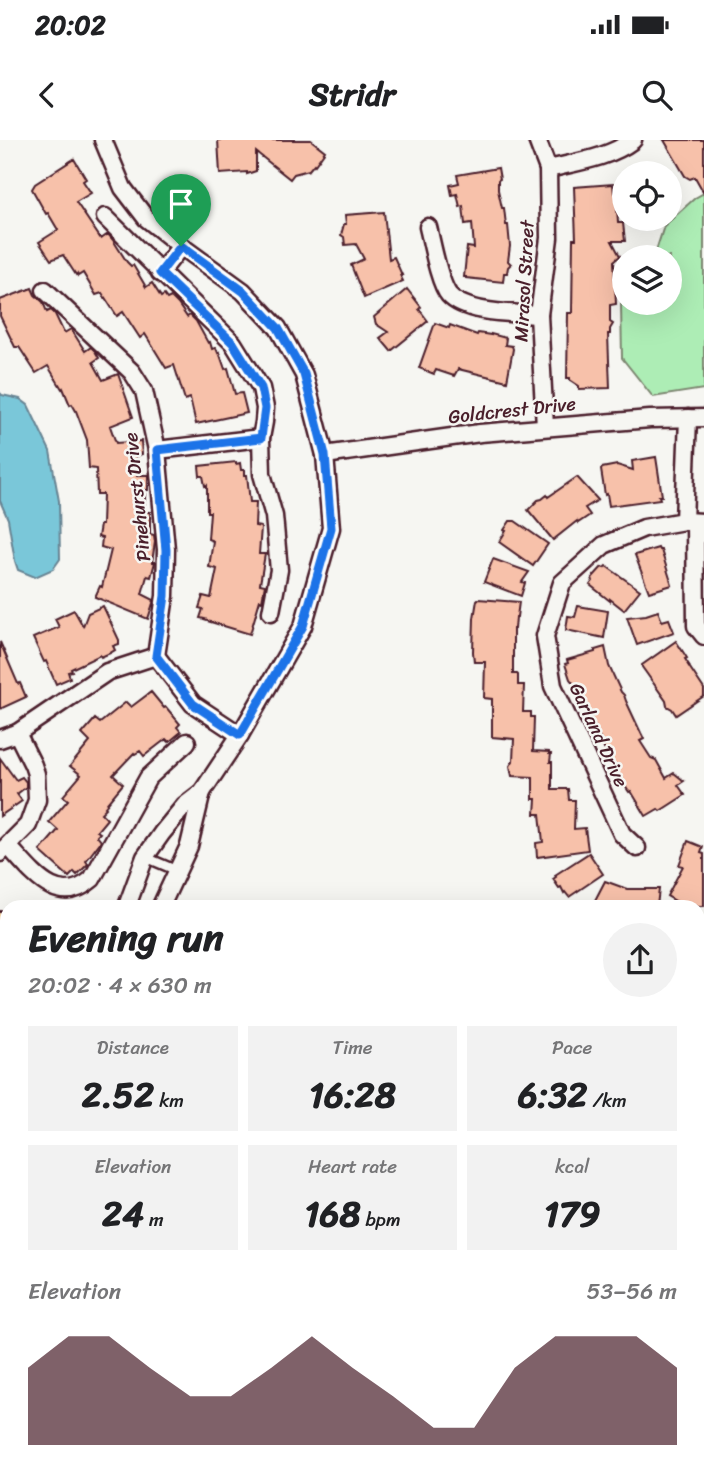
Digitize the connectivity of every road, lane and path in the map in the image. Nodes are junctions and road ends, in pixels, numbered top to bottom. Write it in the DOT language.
graph roads {
  1 [pos="103,140"];
  2 [pos="537,140"];
  3 [pos="633,140"];
  4 [pos="548,169"];
  5 [pos="105,217"];
  6 [pos="428,227"];
  7 [pos="181,246"];
  8 [pos="160,273"];
  9 [pos="45,290"];
  10 [pos="539,315"];
  11 [pos="696,418"];
  12 [pos="545,427"];
  13 [pos="261,438"];
  14 [pos="157,450"];
  15 [pos="325,455"];
  16 [pos="694,522"];
  17 [pos="271,612"];
  18 [pos="704,636"];
  19 [pos="156,656"];
  20 [pos="17,733"];
  21 [pos="240,735"];
  22 [pos="0,738"];
  23 [pos="187,742"];
  24 [pos="202,792"];
  25 [pos="637,848"];
  26 [pos="4,850"];
  27 [pos="145,857"];
  28 [pos="179,871"];
  29 [pos="129,900"];
  30 [pos="164,900"];
  1 -- 7 [label="street"];
  2 -- 4 [label="street, Mirasol Street"];
  3 -- 4 [label="street"];
  4 -- 10 [label="street, Mirasol Street"];
  5 -- 8 [label="street"];
  6 -- 10 [label="street"];
  7 -- 8 [label="street"];
  7 -- 15 [label="street"];
  8 -- 13 [label="street"];
  9 -- 14 [label="street, Pinehurst Drive"];
  10 -- 12 [label="street, Mirasol Street"];
  11 -- 12 [label="street, Goldcrest Drive"];
  11 -- 16 [label="street"];
  12 -- 15 [label="street, Goldcrest Drive"];
  13 -- 14 [label="street"];
  13 -- 17 [label="street"];
  14 -- 19 [label="street, Pinehurst Drive"];
  15 -- 21 [label="street"];
  16 -- 18 [label="street"];
  16 -- 25 [label="street, Garland Drive"];
  19 -- 20 [label="street"];
  19 -- 21 [label="street"];
  20 -- 22 [label="street"];
  20 -- 26 [label="street"];
  21 -- 24 [label="street"];
  23 -- 26 [label="street"];
  24 -- 27 [label="street"];
  24 -- 28 [label="street"];
  27 -- 28 [label="lane"];
  27 -- 29 [label="street"];
  28 -- 30 [label="street"];
}
